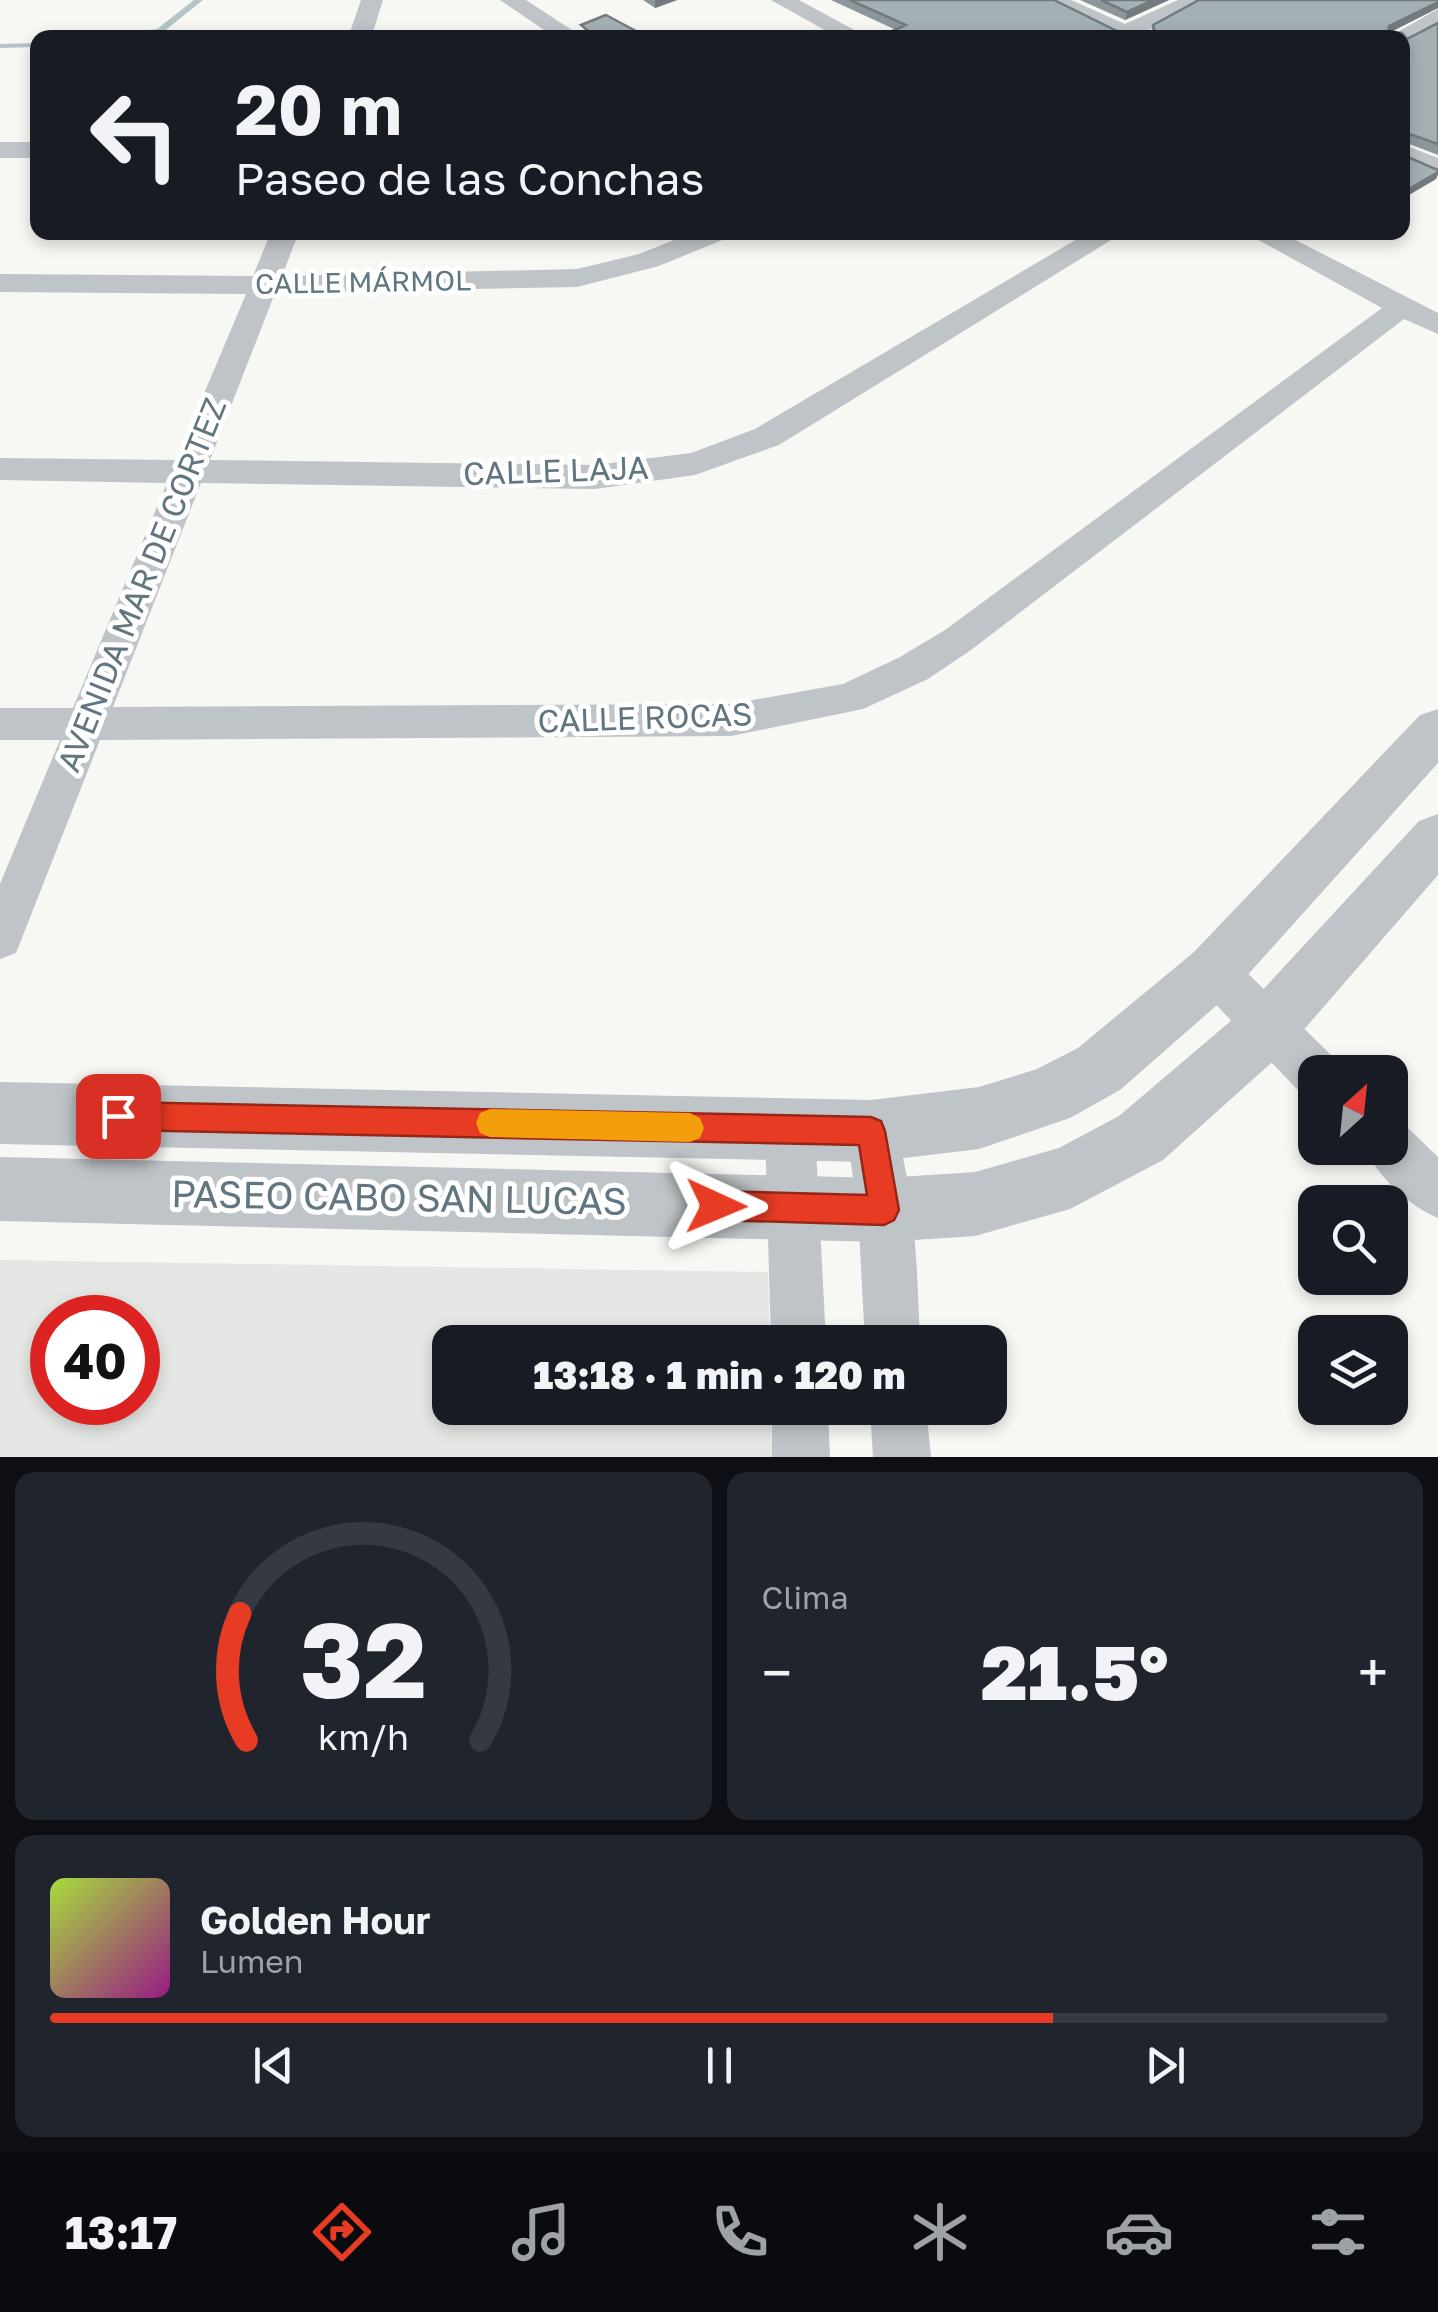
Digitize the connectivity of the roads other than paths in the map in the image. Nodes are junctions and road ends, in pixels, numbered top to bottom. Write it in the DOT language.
graph roads {
  1 [pos="372,0"];
  2 [pos="511,0"];
  3 [pos="782,0"];
  4 [pos="1052,0"];
  5 [pos="1196,0"];
  6 [pos="1438,16"];
  7 [pos="828,24"];
  8 [pos="362,30"];
  9 [pos="560,30"];
  10 [pos="813,30"];
  11 [pos="841,30"];
  12 [pos="1121,30"];
  13 [pos="1141,30"];
  14 [pos="1410,31"];
  15 [pos="0,150"];
  16 [pos="30,150"];
  17 [pos="1410,156"];
  18 [pos="1438,168"];
  19 [pos="282,240"];
  20 [pos="701,240"];
  21 [pos="1097,240"];
  22 [pos="1274,240"];
  23 [pos="0,283"];
  24 [pos="263,284"];
  25 [pos="1403,306"];
  26 [pos="1438,324"];
  27 [pos="0,469"];
  28 [pos="188,470"];
  29 [pos="0,724"];
  30 [pos="84,724"];
  31 [pos="1438,730"];
  32 [pos="1438,837"];
  33 [pos="0,938"];
  34 [pos="1214,971"];
  35 [pos="1268,1028"];
  36 [pos="1298,1057"];
  37 [pos="0,1113"];
  38 [pos="790,1130"];
  39 [pos="871,1131"];
  40 [pos="1408,1163"];
  41 [pos="0,1189"];
  42 [pos="1438,1192"];
  43 [pos="796,1208"];
  44 [pos="884,1210"];
  45 [pos="798,1325"];
  46 [pos="893,1325"];
  47 [pos="800,1425"];
  48 [pos="899,1425"];
  49 [pos="801,1457"];
  50 [pos="902,1457"];
  1 -- 8 [label="street"];
  2 -- 9 [label="street"];
  3 -- 7 [label="street"];
  4 -- 12 [label="street"];
  5 -- 13 [label="street"];
  6 -- 14 [label="street"];
  7 -- 10 [label="street"];
  7 -- 11 [label="street"];
  15 -- 16 [label="street"];
  17 -- 18 [label="street"];
  19 -- 24 [label="street, AVENIDA MAR DE CORTEZ"];
  20 -- 24 [label="street, CALLE MÁRMOL"];
  21 -- 28 [label="street, CALLE LAJA"];
  22 -- 25 [label="street"];
  23 -- 24 [label="street, CALLE MÁRMOL"];
  24 -- 28 [label="street, AVENIDA MAR DE CORTEZ"];
  25 -- 26 [label="street"];
  25 -- 30 [label="street, CALLE ROCAS"];
  27 -- 28 [label="street, CALLE LAJA"];
  28 -- 30 [label="street, AVENIDA MAR DE CORTEZ"];
  29 -- 30 [label="street, CALLE ROCAS"];
  30 -- 33 [label="street, AVENIDA MAR DE CORTEZ"];
  31 -- 34 [label="street"];
  32 -- 35 [label="street, PASEO CABO SAN LUCAS"];
  34 -- 35 [label="street"];
  34 -- 39 [label="street"];
  35 -- 36 [label="street"];
  35 -- 44 [label="street, PASEO CABO SAN LUCAS"];
  37 -- 38 [label="street"];
  38 -- 39 [label="street"];
  38 -- 43 [label="street"];
  39 -- 44 [label="street"];
  40 -- 42 [label="street"];
  41 -- 43 [label="street, PASEO CABO SAN LUCAS"];
  43 -- 44 [label="street, PASEO CABO SAN LUCAS"];
  43 -- 45 [label="street"];
  44 -- 46 [label="street"];
  47 -- 49 [label="street"];
  48 -- 50 [label="street"];
}
